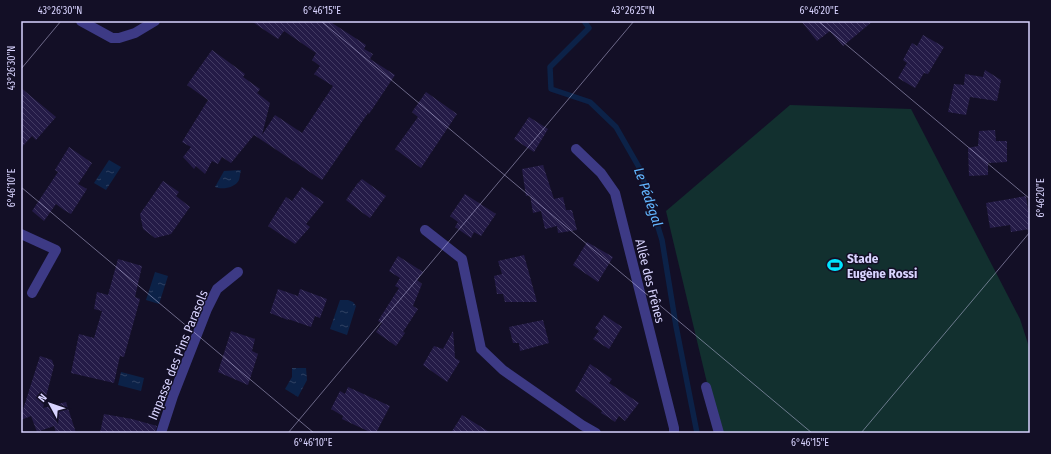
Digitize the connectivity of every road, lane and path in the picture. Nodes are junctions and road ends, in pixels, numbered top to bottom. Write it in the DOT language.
graph roads {
  1 [pos="81,21"];
  2 [pos="155,21"];
  3 [pos="576,149"];
  4 [pos="425,230"];
  5 [pos="21,234"];
  6 [pos="238,272"];
  7 [pos="32,293"];
  8 [pos="706,387"];
  9 [pos="580,429"];
  10 [pos="161,433"];
  11 [pos="596,433"];
  12 [pos="674,433"];
  13 [pos="719,433"];
  1 -- 2 [label="street"];
  3 -- 12 [label="street, Allée des Frênes"];
  4 -- 9 [label="street"];
  5 -- 7 [label="street"];
  6 -- 10 [label="street, Impasse des Pins Parasols"];
  8 -- 13 [label="street"];
  9 -- 11 [label="street"];
}
